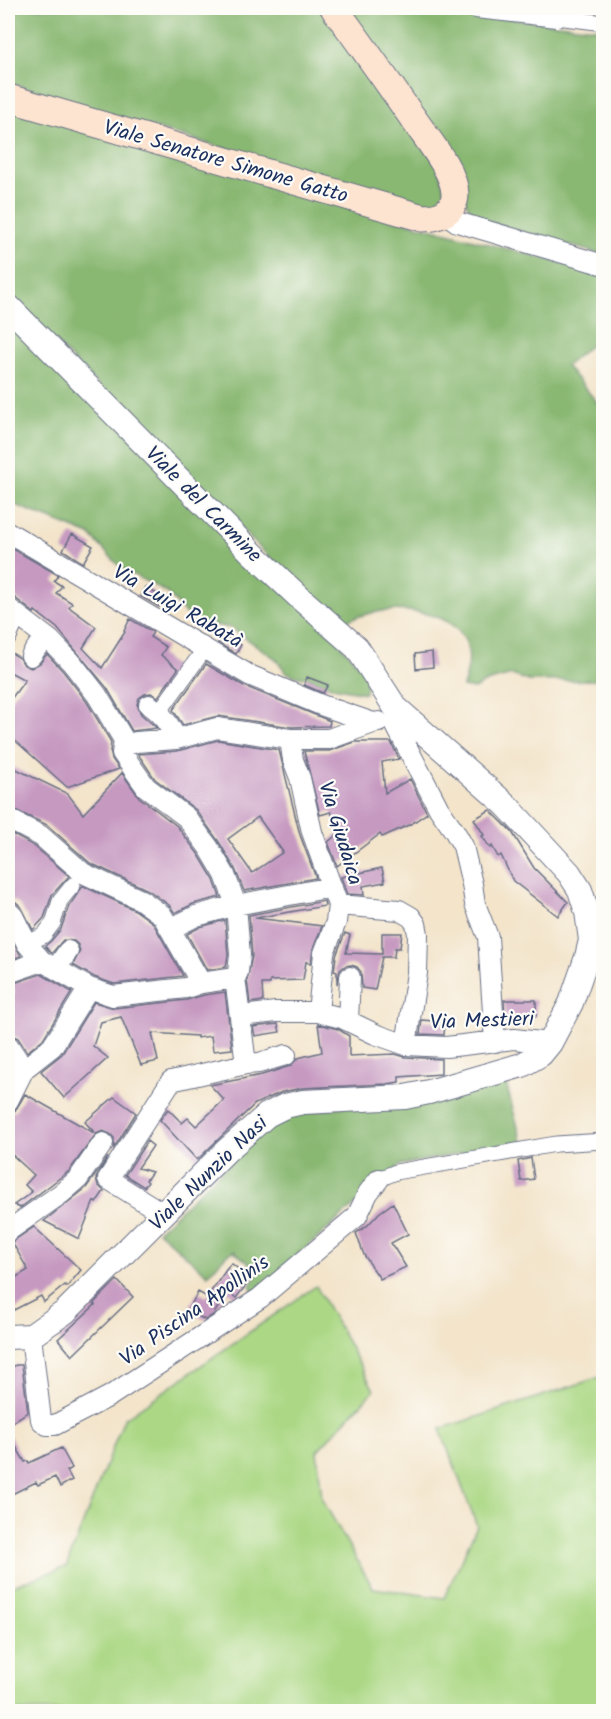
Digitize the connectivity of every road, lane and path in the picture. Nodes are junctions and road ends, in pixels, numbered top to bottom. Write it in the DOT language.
graph roads {
  1 [pos="334,8"];
  2 [pos="476,8"];
  3 [pos="557,17"];
  4 [pos="603,23"];
  5 [pos="8,98"];
  6 [pos="445,213"];
  7 [pos="603,265"];
  8 [pos="8,306"];
  9 [pos="8,532"];
  10 [pos="13,612"];
  11 [pos="45,636"];
  12 [pos="8,639"];
  13 [pos="204,650"];
  14 [pos="31,656"];
  15 [pos="154,708"];
  16 [pos="399,716"];
  17 [pos="373,723"];
  18 [pos="176,739"];
  19 [pos="290,740"];
  20 [pos="124,746"];
  21 [pos="8,819"];
  22 [pos="79,878"];
  23 [pos="335,896"];
  24 [pos="236,905"];
  25 [pos="8,911"];
  26 [pos="170,929"];
  27 [pos="27,944"];
  28 [pos="68,951"];
  29 [pos="49,965"];
  30 [pos="8,973"];
  31 [pos="350,977"];
  32 [pos="235,978"];
  33 [pos="201,983"];
  34 [pos="88,988"];
  35 [pos="318,1012"];
  36 [pos="241,1016"];
  37 [pos="348,1021"];
  38 [pos="495,1042"];
  39 [pos="550,1043"];
  40 [pos="8,1045"];
  41 [pos="406,1045"];
  42 [pos="286,1055"];
  43 [pos="246,1064"];
  44 [pos="24,1069"];
  45 [pos="9,1096"];
  46 [pos="603,1141"];
  47 [pos="103,1143"];
  48 [pos="379,1179"];
  49 [pos="164,1214"];
  50 [pos="8,1231"];
  51 [pos="19,1337"];
  1 -- 6 [label="main road"];
  2 -- 3 [label="street"];
  3 -- 4 [label="street"];
  5 -- 6 [label="main road, Viale Senatore Simone Gatto"];
  6 -- 7 [label="street"];
  8 -- 16 [label="street, Viale del Carmine"];
  9 -- 13 [label="street, Via Luigi Rabatà"];
  10 -- 11 [label="street"];
  10 -- 12 [label="street"];
  11 -- 14 [label="street"];
  11 -- 20 [label="street"];
  13 -- 15 [label="street"];
  13 -- 17 [label="street, Via Luigi Rabatà"];
  15 -- 18 [label="street"];
  16 -- 17 [label="street"];
  16 -- 38 [label="street"];
  16 -- 39 [label="street, Viale Nunzio Nasi"];
  17 -- 19 [label="street"];
  18 -- 19 [label="street"];
  18 -- 20 [label="street"];
  19 -- 23 [label="street, Via Giudaica"];
  20 -- 24 [label="street"];
  21 -- 22 [label="street"];
  22 -- 26 [label="street"];
  22 -- 27 [label="street"];
  23 -- 24 [label="street"];
  23 -- 35 [label="street, Via Giudaica"];
  23 -- 41 [label="street"];
  24 -- 26 [label="street"];
  24 -- 32 [label="street"];
  25 -- 27 [label="street"];
  26 -- 33 [label="street"];
  27 -- 29 [label="street"];
  28 -- 29 [label="street"];
  29 -- 30 [label="street"];
  29 -- 34 [label="street"];
  31 -- 37 [label="street"];
  32 -- 33 [label="street"];
  32 -- 36 [label="street"];
  33 -- 34 [label="street"];
  34 -- 44 [label="street"];
  35 -- 36 [label="street, Via Mestieri"];
  35 -- 37 [label="street, Via Mestieri"];
  36 -- 43 [label="street"];
  37 -- 41 [label="street, Via Mestieri"];
  38 -- 39 [label="street, Via Mestieri"];
  38 -- 41 [label="street, Via Mestieri"];
  39 -- 49 [label="street, Viale Nunzio Nasi"];
  40 -- 44 [label="street"];
  42 -- 43 [label="street"];
  43 -- 49 [label="street"];
  44 -- 45 [label="street"];
  46 -- 48 [label="street, Via Piscina Apollinis"];
  47 -- 50 [label="street"];
  48 -- 51 [label="street, Via Piscina Apollinis"];
  49 -- 51 [label="street, Viale Nunzio Nasi"];
}
